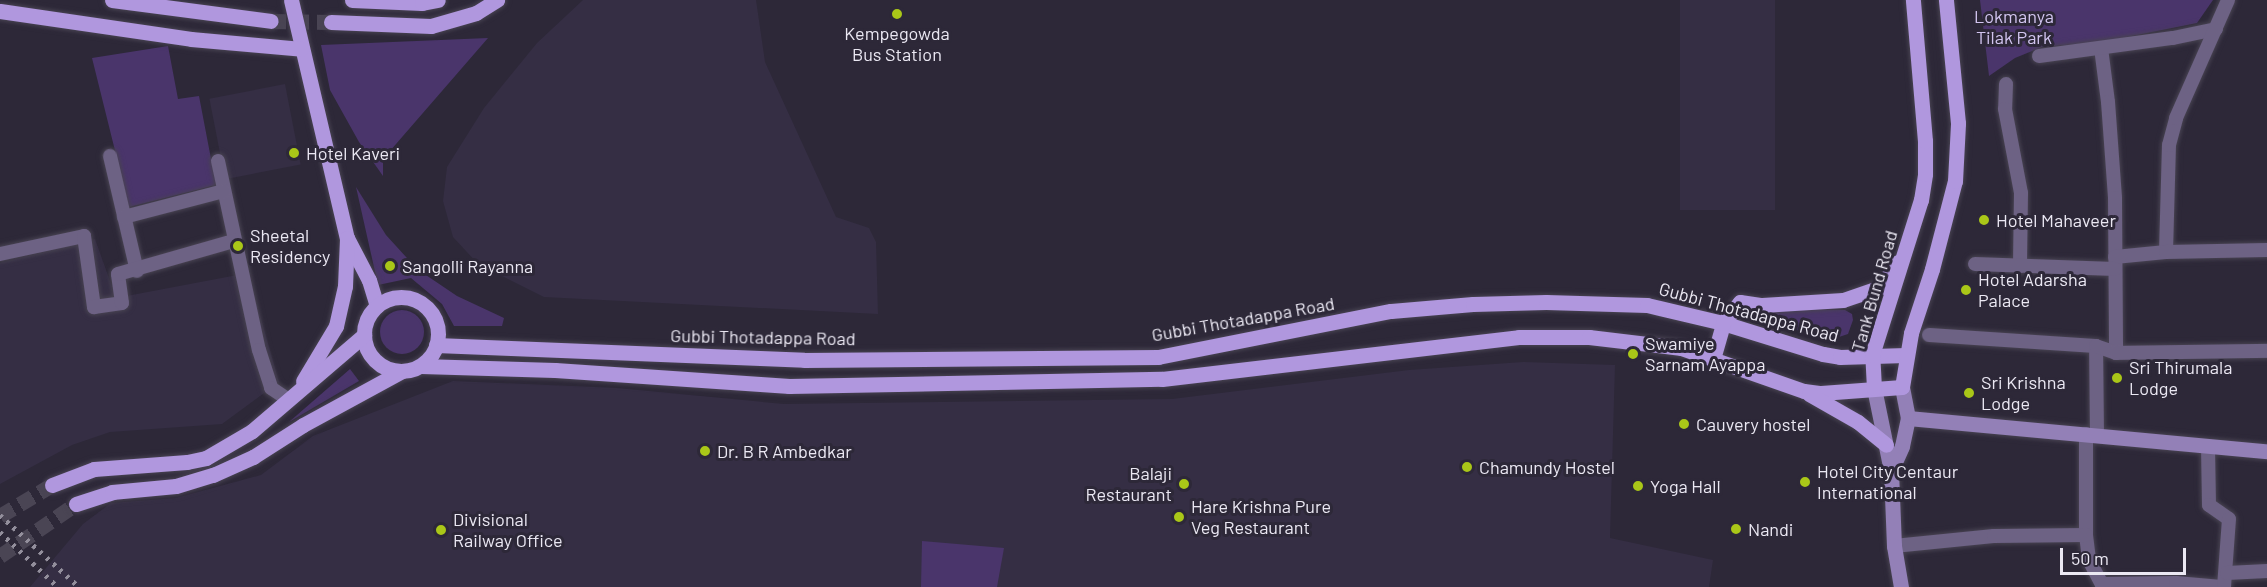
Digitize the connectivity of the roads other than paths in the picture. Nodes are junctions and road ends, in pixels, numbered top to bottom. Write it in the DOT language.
graph roads {
  1 [pos="112,0"];
  2 [pos="291,0"];
  3 [pos="352,0"];
  4 [pos="438,0"];
  5 [pos="497,0"];
  6 [pos="1913,0"];
  7 [pos="1946,0"];
  8 [pos="2229,0"];
  9 [pos="0,12"];
  10 [pos="271,21"];
  11 [pos="331,22"];
  12 [pos="2216,29"];
  13 [pos="2101,48"];
  14 [pos="303,49"];
  15 [pos="2039,56"];
  16 [pos="2006,84"];
  17 [pos="111,156"];
  18 [pos="218,161"];
  19 [pos="224,192"];
  20 [pos="123,217"];
  21 [pos="347,238"];
  22 [pos="234,241"];
  23 [pos="2267,250"];
  24 [pos="2166,252"];
  25 [pos="1905,253"];
  26 [pos="0,254"];
  27 [pos="2115,263"];
  28 [pos="1975,264"];
  29 [pos="2020,266"];
  30 [pos="137,271"];
  31 [pos="377,306"];
  32 [pos="1723,323"];
  33 [pos="364,335"];
  34 [pos="1929,335"];
  35 [pos="436,345"];
  36 [pos="2096,346"];
  37 [pos="2267,351"];
  38 [pos="2116,353"];
  39 [pos="1872,355"];
  40 [pos="1906,355"];
  41 [pos="1713,359"];
  42 [pos="421,366"];
  43 [pos="402,371"];
  44 [pos="1902,387"];
  45 [pos="1874,388"];
  46 [pos="1804,391"];
  47 [pos="292,396"];
  48 [pos="1908,418"];
  49 [pos="2092,434"];
  50 [pos="1886,446"];
  51 [pos="2208,447"];
  52 [pos="2267,451"];
  53 [pos="1891,471"];
  54 [pos="52,486"];
  55 [pos="76,504"];
  56 [pos="2086,535"];
  57 [pos="1894,546"];
  58 [pos="2267,571"];
  59 [pos="2224,582"];
  60 [pos="1901,587"];
  1 -- 10 [label="main road"];
  2 -- 14 [label="main road"];
  3 -- 4 [label="main road"];
  5 -- 11 [label="main road"];
  6 -- 25 [label="main road, Tank Bund Road"];
  7 -- 40 [label="main road"];
  8 -- 12 [label="street"];
  9 -- 14 [label="main road"];
  12 -- 13 [label="street"];
  12 -- 24 [label="street"];
  13 -- 15 [label="street"];
  13 -- 27 [label="street"];
  14 -- 21 [label="main road"];
  16 -- 29 [label="street"];
  17 -- 20 [label="street"];
  18 -- 19 [label="street"];
  19 -- 20 [label="street"];
  19 -- 22 [label="street"];
  20 -- 30 [label="street"];
  21 -- 31 [label="main road"];
  21 -- 47 [label="main road"];
  22 -- 30 [label="street"];
  22 -- 47 [label="street"];
  23 -- 24 [label="street"];
  24 -- 27 [label="street"];
  25 -- 32 [label="main road"];
  25 -- 39 [label="main road, Tank Bund Road"];
  26 -- 30 [label="street"];
  27 -- 29 [label="street"];
  27 -- 38 [label="street"];
  28 -- 29 [label="street"];
  31 -- 33 [label="main road"];
  31 -- 35 [label="main road"];
  32 -- 35 [label="main road, Gubbi Thotadappa Road"];
  32 -- 39 [label="main road, Gubbi Thotadappa Road"];
  32 -- 41 [label="main road"];
  33 -- 43 [label="main road"];
  33 -- 47 [label="main road"];
  34 -- 36 [label="street"];
  35 -- 42 [label="main road"];
  36 -- 38 [label="street"];
  36 -- 49 [label="street"];
  37 -- 38 [label="street"];
  39 -- 40 [label="main road, Gubbi Thotadappa Road"];
  39 -- 45 [label="main road, Tank Bund Road"];
  40 -- 44 [label="main road"];
  41 -- 42 [label="main road"];
  41 -- 46 [label="main road"];
  42 -- 43 [label="main road"];
  43 -- 55 [label="main road"];
  44 -- 45 [label="main road"];
  44 -- 48 [label="main road"];
  45 -- 46 [label="main road"];
  45 -- 50 [label="main road"];
  46 -- 50 [label="main road"];
  47 -- 54 [label="main road"];
  48 -- 49 [label="main road"];
  48 -- 53 [label="main road"];
  49 -- 51 [label="main road"];
  49 -- 56 [label="street"];
  50 -- 53 [label="main road"];
  51 -- 52 [label="main road"];
  51 -- 59 [label="street"];
  53 -- 57 [label="main road"];
  56 -- 57 [label="street"];
  56 -- 59 [label="street"];
  57 -- 60 [label="main road"];
  58 -- 59 [label="street"];
}
